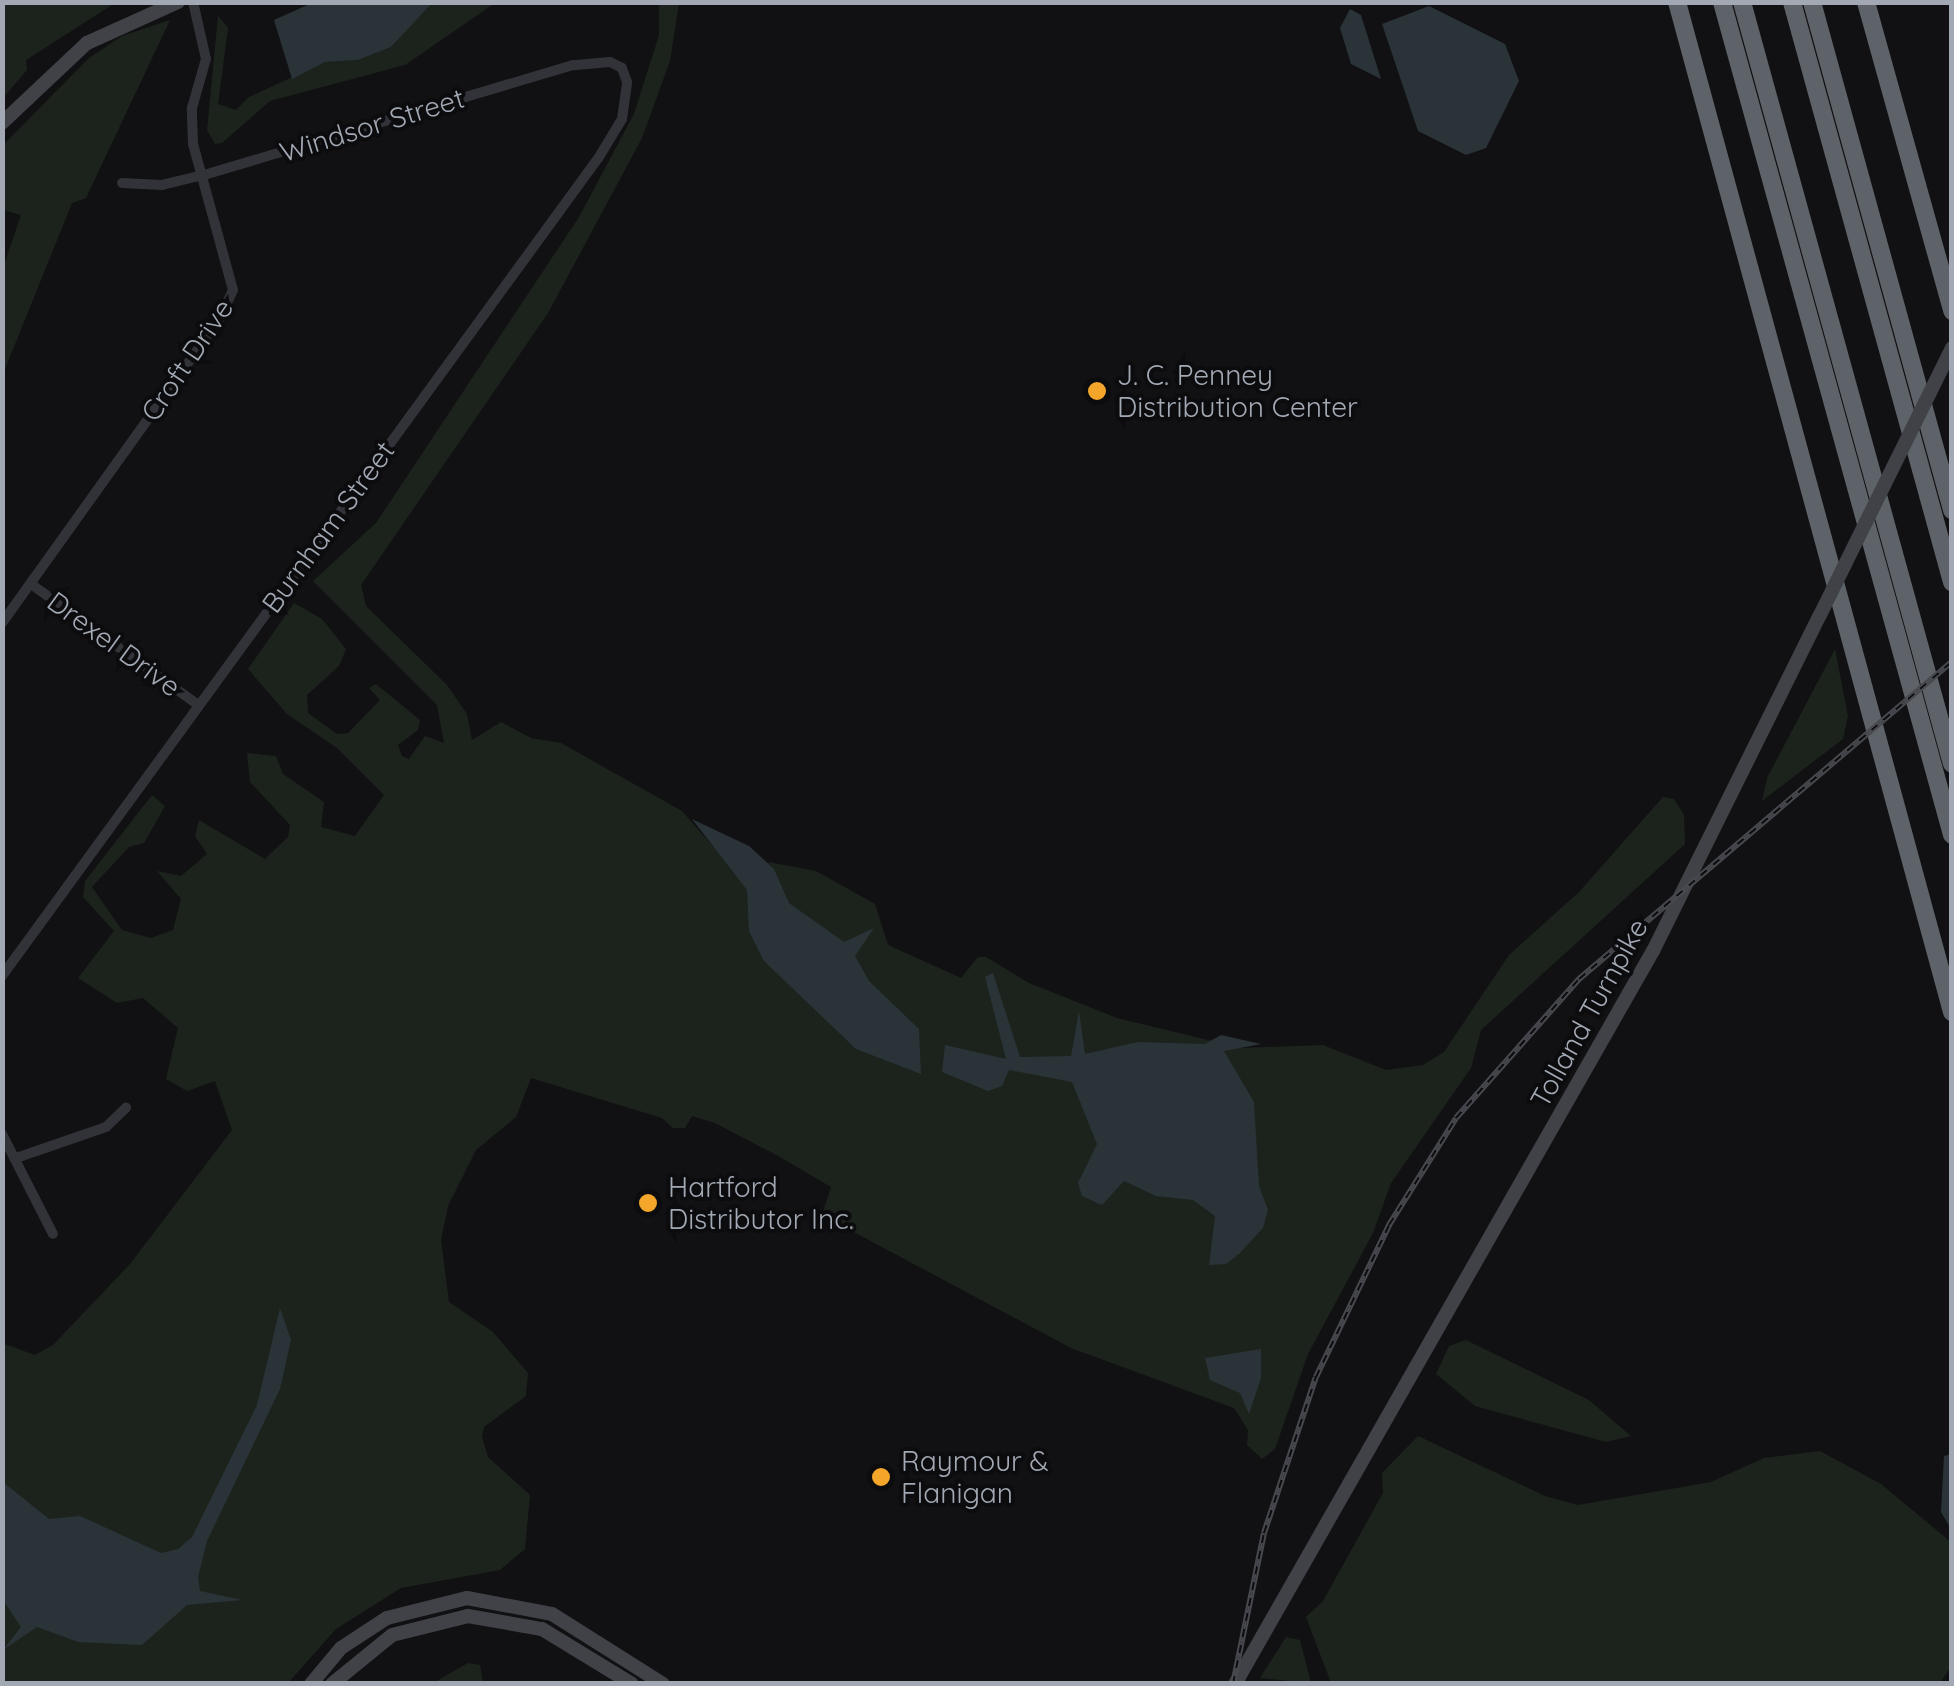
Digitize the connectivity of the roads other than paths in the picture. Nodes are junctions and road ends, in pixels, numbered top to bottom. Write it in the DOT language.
graph roads {
  1 [pos="178,2"];
  2 [pos="193,2"];
  3 [pos="1667,2"];
  4 [pos="1677,2"];
  5 [pos="1722,2"];
  6 [pos="1745,2"];
  7 [pos="1792,2"];
  8 [pos="1812,2"];
  9 [pos="1866,2"];
  10 [pos="622,68"];
  11 [pos="1705,108"];
  12 [pos="2,122"];
  13 [pos="204,175"];
  14 [pos="122,183"];
  15 [pos="1952,311"];
  16 [pos="1952,348"];
  17 [pos="1952,510"];
  18 [pos="1952,582"];
  19 [pos="31,584"];
  20 [pos="2,623"];
  21 [pos="198,705"];
  22 [pos="1952,764"];
  23 [pos="1952,835"];
  24 [pos="2,976"];
  25 [pos="1952,1012"];
  26 [pos="126,1108"];
  27 [pos="2,1134"];
  28 [pos="19,1157"];
  29 [pos="54,1234"];
  30 [pos="578,1628"];
  31 [pos="568,1642"];
  32 [pos="311,1684"];
  33 [pos="332,1684"];
  34 [pos="632,1684"];
  35 [pos="664,1684"];
  36 [pos="1234,1684"];
  1 -- 12 [label="main road"];
  2 -- 13 [label="street, Croft Drive"];
  3 -- 11 [label="highway"];
  4 -- 11 [label="highway"];
  5 -- 23 [label="highway"];
  6 -- 22 [label="highway"];
  7 -- 18 [label="highway"];
  8 -- 17 [label="highway"];
  9 -- 15 [label="highway"];
  10 -- 13 [label="street, Windsor Street"];
  10 -- 21 [label="street, Burnham Street"];
  11 -- 25 [label="highway"];
  13 -- 14 [label="street, Windsor Street"];
  13 -- 19 [label="street, Croft Drive"];
  16 -- 36 [label="main road, Tolland Turnpike, bridge"];
  19 -- 20 [label="street, Croft Drive"];
  19 -- 21 [label="street, Drexel Drive"];
  21 -- 24 [label="street, Burnham Street"];
  26 -- 28 [label="street"];
  27 -- 28 [label="street"];
  28 -- 29 [label="street"];
  30 -- 31 [label="main road"];
  30 -- 32 [label="main road"];
  30 -- 35 [label="main road"];
  31 -- 33 [label="main road"];
  31 -- 34 [label="main road"];
}
